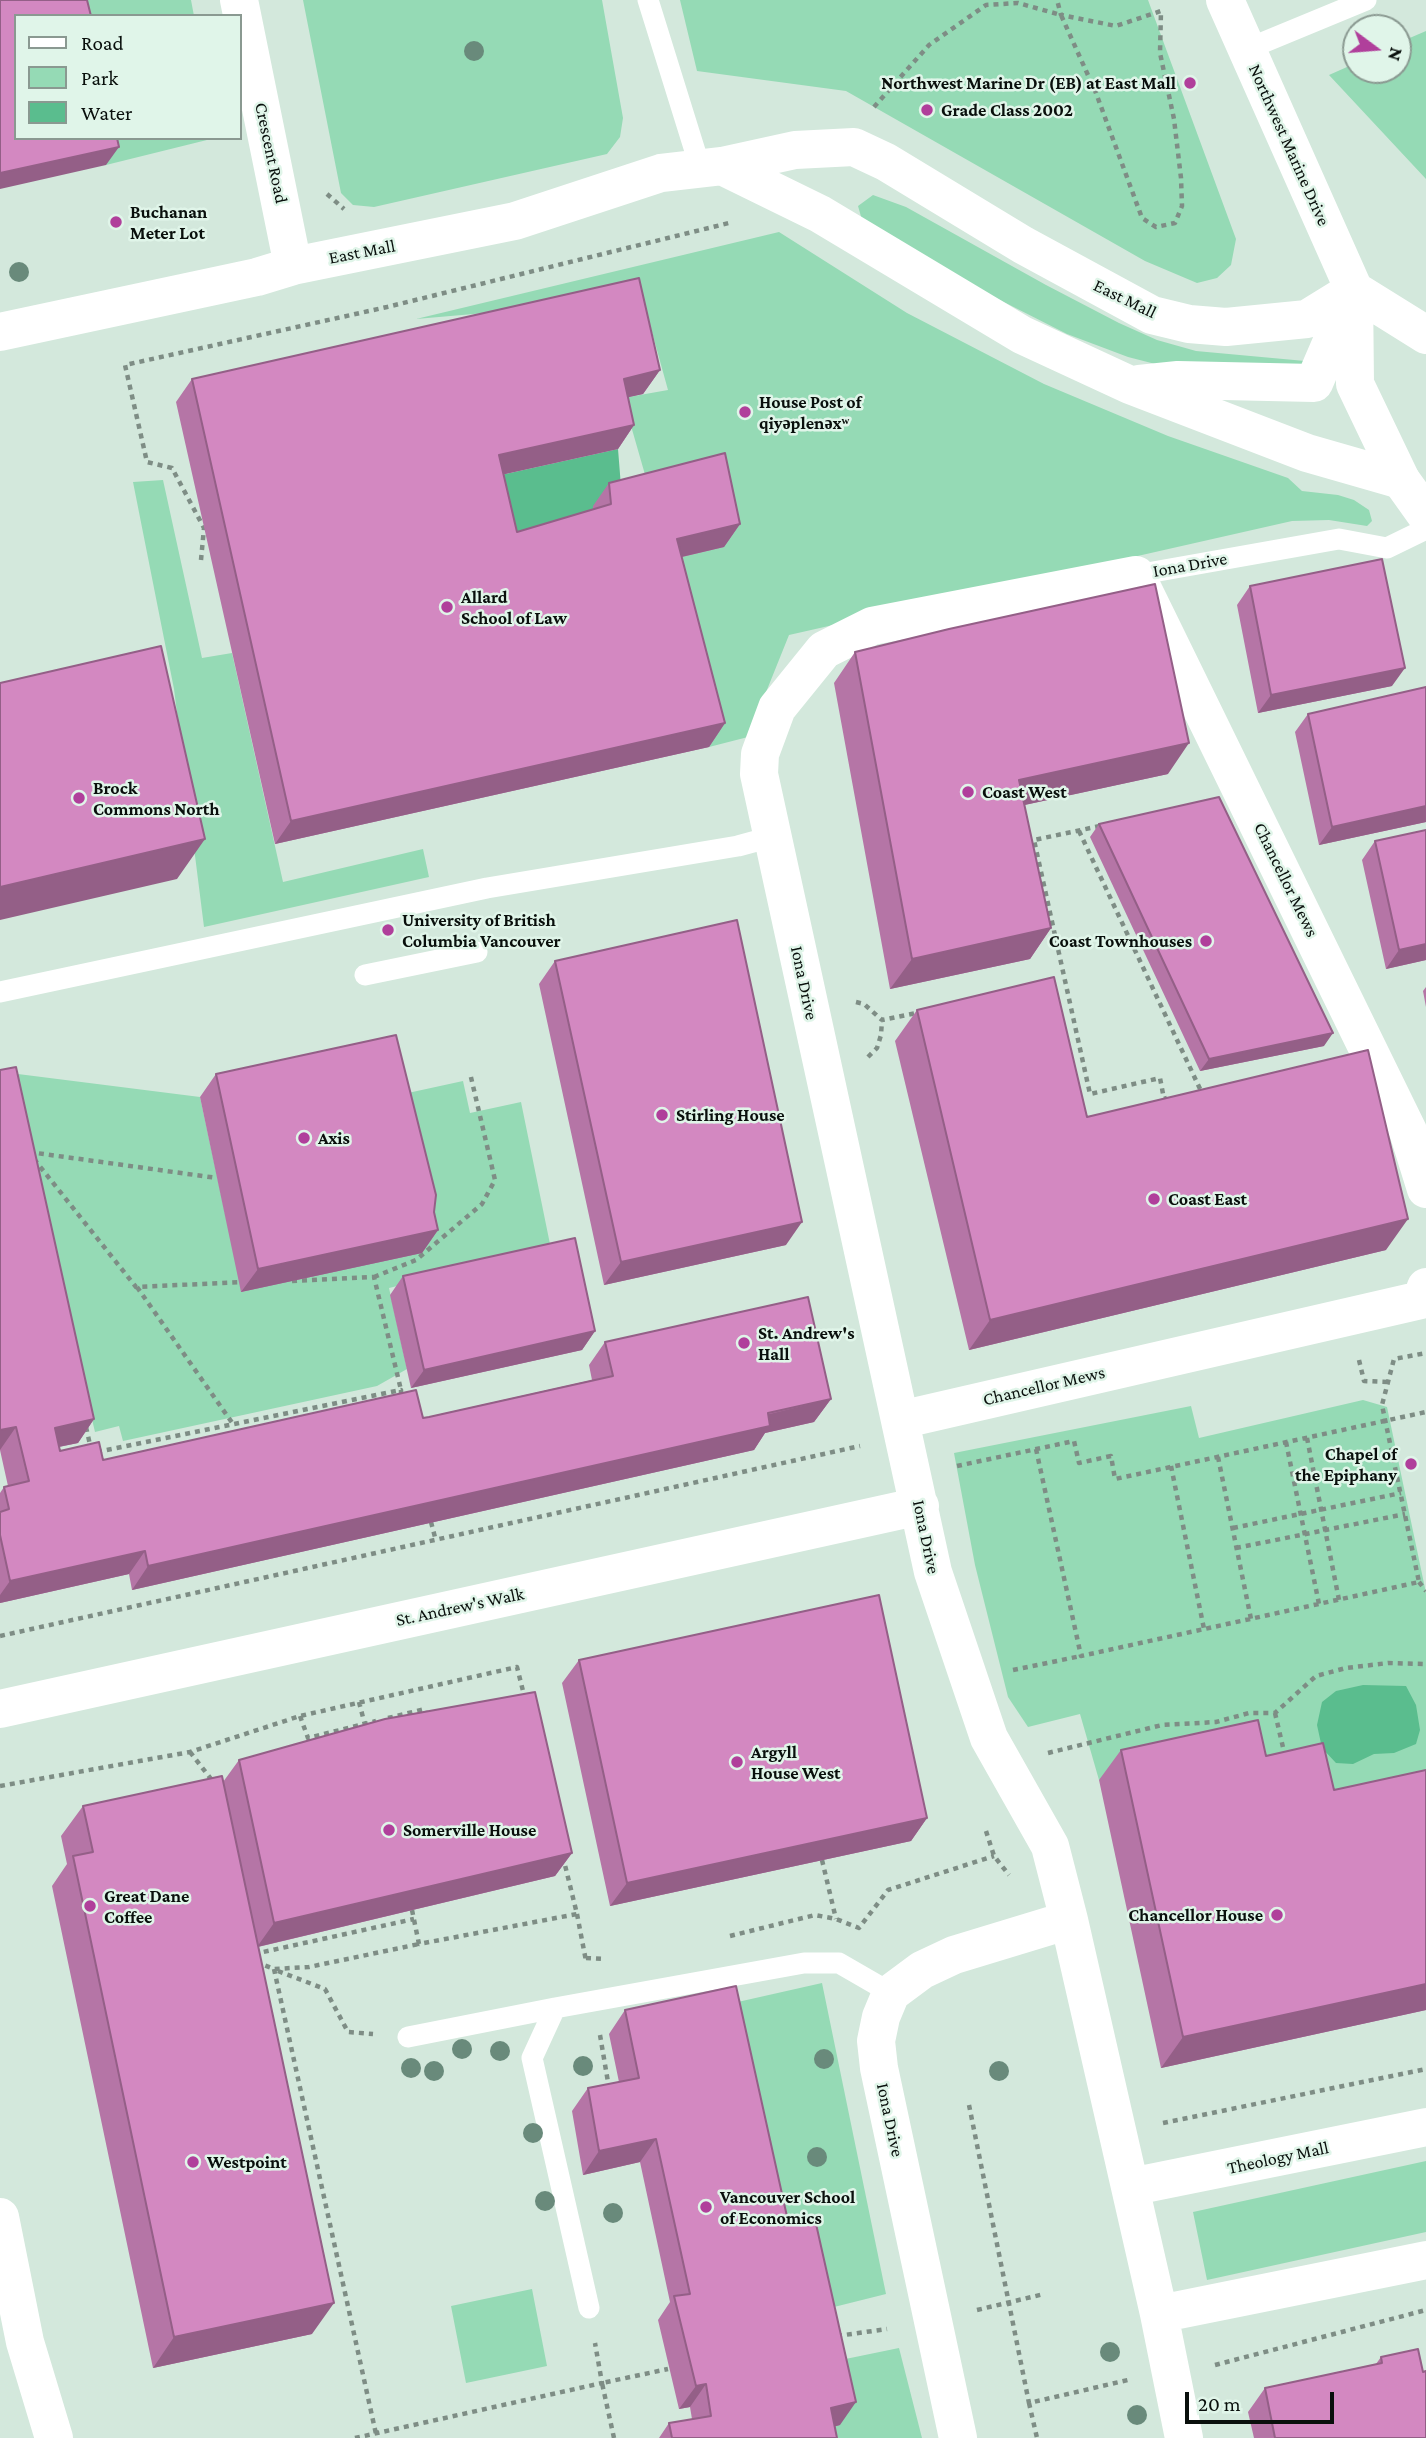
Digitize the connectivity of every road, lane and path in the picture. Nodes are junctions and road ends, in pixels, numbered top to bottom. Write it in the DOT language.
graph roads {
  1 [pos="648,0"];
  2 [pos="1056,0"];
  3 [pos="1225,0"];
  4 [pos="1366,0"];
  5 [pos="242,15"];
  6 [pos="1060,15"];
  7 [pos="1245,50"];
  8 [pos="873,110"];
  9 [pos="711,167"];
  10 [pos="322,187"];
  11 [pos="345,210"];
  12 [pos="734,222"];
  13 [pos="293,266"];
  14 [pos="1354,290"];
  15 [pos="0,332"];
  16 [pos="1426,335"];
  17 [pos="1130,385"];
  18 [pos="1401,480"];
  19 [pos="1426,515"];
  20 [pos="1426,529"];
  21 [pos="201,560"];
  22 [pos="1136,575"];
  23 [pos="1104,825"];
  24 [pos="1079,831"];
  25 [pos="772,837"];
  26 [pos="477,952"];
  27 [pos="365,975"];
  28 [pos="1065,980"];
  29 [pos="1052,983"];
  30 [pos="0,992"];
  31 [pos="853,1001"];
  32 [pos="922,1012"];
  33 [pos="882,1020"];
  34 [pos="866,1059"];
  35 [pos="470,1073"];
  36 [pos="1214,1088"];
  37 [pos="1201,1091"];
  38 [pos="1189,1093"];
  39 [pos="1176,1096"];
  40 [pos="28,1152"];
  41 [pos="31,1165"];
  42 [pos="217,1178"];
  43 [pos="1426,1189"];
  44 [pos="374,1277"];
  45 [pos="282,1281"];
  46 [pos="255,1282"];
  47 [pos="136,1287"];
  48 [pos="1426,1287"];
  49 [pos="401,1341"];
  50 [pos="390,1342"];
  51 [pos="1426,1353"];
  52 [pos="401,1390"];
  53 [pos="404,1403"];
  54 [pos="1426,1412"];
  55 [pos="83,1414"];
  56 [pos="1385,1421"];
  57 [pos="233,1424"];
  58 [pos="902,1428"];
  59 [pos="1307,1438"];
  60 [pos="1286,1442"];
  61 [pos="1036,1449"];
  62 [pos="1218,1457"];
  63 [pos="957,1466"];
  64 [pos="1171,1466"];
  65 [pos="1401,1493"];
  66 [pos="920,1506"];
  67 [pos="1321,1510"];
  68 [pos="1300,1514"];
  69 [pos="1405,1514"];
  70 [pos="430,1522"];
  71 [pos="1233,1528"];
  72 [pos="1325,1530"];
  73 [pos="1305,1534"];
  74 [pos="436,1541"];
  75 [pos="1236,1548"];
  76 [pos="1419,1583"];
  77 [pos="1426,1591"];
  78 [pos="1339,1600"];
  79 [pos="1319,1604"];
  80 [pos="1251,1619"];
  81 [pos="1204,1629"];
  82 [pos="0,1636"];
  83 [pos="1081,1656"];
  84 [pos="1426,1664"];
  85 [pos="1002,1672"];
  86 [pos="359,1702"];
  87 [pos="527,1706"];
  88 [pos="0,1709"];
  89 [pos="1275,1713"];
  90 [pos="300,1716"];
  91 [pos="427,1718"];
  92 [pos="365,1724"];
  93 [pos="367,1733"];
  94 [pos="190,1752"];
  95 [pos="1046,1754"];
  96 [pos="1285,1758"];
  97 [pos="224,1776"];
  98 [pos="211,1779"];
  99 [pos="0,1786"];
  100 [pos="213,1793"];
  101 [pos="561,1849"];
  102 [pos="994,1856"];
  103 [pos="822,1860"];
  104 [pos="412,1910"];
  105 [pos="577,1914"];
  106 [pos="414,1919"];
  107 [pos="836,1919"];
  108 [pos="1069,1920"];
  109 [pos="723,1937"];
  110 [pos="419,1944"];
  111 [pos="242,1957"];
  112 [pos="586,1958"];
  113 [pos="609,1959"];
  114 [pos="253,1961"];
  115 [pos="274,1969"];
  116 [pos="891,1993"];
  117 [pos="594,2001"];
  118 [pos="555,2008"];
  119 [pos="408,2037"];
  120 [pos="1426,2069"];
  121 [pos="600,2095"];
  122 [pos="969,2105"];
  123 [pos="1159,2124"];
  124 [pos="1426,2127"];
  125 [pos="1130,2188"];
  126 [pos="0,2217"];
  127 [pos="1426,2260"];
  128 [pos="1044,2294"];
  129 [pos="1009,2303"];
  130 [pos="589,2308"];
  131 [pos="1426,2310"];
  132 [pos="970,2312"];
  133 [pos="1160,2314"];
  134 [pos="893,2329"];
  135 [pos="832,2337"];
  136 [pos="668,2368"];
  137 [pos="1204,2368"];
  138 [pos="1132,2379"];
  139 [pos="603,2383"];
  140 [pos="1029,2403"];
  141 [pos="376,2434"];
  142 [pos="54,2438"];
  143 [pos="355,2438"];
  144 [pos="614,2438"];
  145 [pos="958,2438"];
  146 [pos="1037,2438"];
  147 [pos="1184,2438"];
  1 -- 9 [label="lane"];
  2 -- 6 [label="path"];
  3 -- 7 [label="street, Northwest Marine Drive"];
  4 -- 7 [label="lane"];
  5 -- 13 [label="street, Crescent Road"];
  6 -- 6 [label="path"];
  6 -- 8 [label="path"];
  7 -- 14 [label="street, Northwest Marine Drive"];
  9 -- 13 [label="street, East Mall"];
  9 -- 14 [label="street, East Mall"];
  9 -- 17 [label="street"];
  10 -- 11 [label="path"];
  12 -- 21 [label="path"];
  13 -- 15 [label="street, East Mall"];
  14 -- 16 [label="street"];
  14 -- 17 [label="street"];
  14 -- 18 [label="street, Northwest Marine Drive"];
  17 -- 18 [label="street"];
  18 -- 19 [label="street, Northwest Marine Drive"];
  20 -- 22 [label="lane, Iona Drive"];
  22 -- 25 [label="street, Iona Drive"];
  22 -- 43 [label="street, Chancellor Mews"];
  23 -- 24 [label="path"];
  24 -- 28 [label="path"];
  24 -- 37 [label="path"];
  25 -- 30 [label="lane"];
  25 -- 58 [label="street, Iona Drive"];
  26 -- 27 [label="lane"];
  28 -- 29 [label="path"];
  28 -- 39 [label="path"];
  31 -- 33 [label="path"];
  32 -- 33 [label="path"];
  33 -- 34 [label="path"];
  35 -- 44 [label="path"];
  36 -- 37 [label="path"];
  37 -- 38 [label="path"];
  40 -- 41 [label="path"];
  40 -- 42 [label="path"];
  40 -- 47 [label="path"];
  44 -- 45 [label="path"];
  44 -- 50 [label="path"];
  46 -- 47 [label="path"];
  47 -- 57 [label="path"];
  48 -- 58 [label="street, Chancellor Mews"];
  49 -- 50 [label="path"];
  50 -- 52 [label="path"];
  51 -- 56 [label="path"];
  52 -- 53 [label="path"];
  52 -- 57 [label="path"];
  54 -- 56 [label="path"];
  55 -- 57 [label="path"];
  56 -- 59 [label="path"];
  56 -- 65 [label="path"];
  58 -- 66 [label="street, Iona Drive"];
  58 -- 74 [label="path"];
  59 -- 60 [label="path"];
  59 -- 67 [label="path"];
  60 -- 62 [label="path"];
  60 -- 68 [label="path"];
  61 -- 63 [label="path"];
  61 -- 64 [label="path"];
  61 -- 83 [label="path"];
  62 -- 64 [label="path"];
  62 -- 71 [label="path"];
  64 -- 81 [label="path"];
  65 -- 67 [label="path"];
  65 -- 69 [label="path"];
  66 -- 88 [label="street, St. Andrew's Walk"];
  66 -- 108 [label="street, Iona Drive"];
  67 -- 68 [label="path"];
  67 -- 72 [label="path"];
  68 -- 71 [label="path"];
  68 -- 73 [label="path"];
  69 -- 72 [label="path"];
  69 -- 76 [label="path"];
  70 -- 74 [label="path"];
  71 -- 75 [label="path"];
  72 -- 73 [label="path"];
  72 -- 78 [label="path"];
  73 -- 75 [label="path"];
  73 -- 79 [label="path"];
  74 -- 82 [label="path"];
  75 -- 80 [label="path"];
  76 -- 77 [label="path"];
  76 -- 78 [label="path"];
  78 -- 79 [label="path"];
  79 -- 80 [label="path"];
  80 -- 81 [label="path"];
  81 -- 83 [label="path"];
  83 -- 85 [label="path"];
  84 -- 89 [label="path"];
  86 -- 87 [label="path"];
  86 -- 90 [label="path"];
  86 -- 92 [label="path"];
  89 -- 95 [label="path"];
  89 -- 96 [label="path"];
  90 -- 92 [label="path"];
  90 -- 94 [label="path"];
  91 -- 92 [label="path"];
  92 -- 93 [label="path"];
  94 -- 98 [label="path"];
  94 -- 99 [label="path"];
  97 -- 98 [label="path"];
  98 -- 100 [label="path"];
  101 -- 105 [label="path"];
  102 -- 107 [label="path"];
  103 -- 107 [label="path"];
  104 -- 106 [label="path"];
  105 -- 110 [label="path"];
  105 -- 112 [label="path"];
  106 -- 110 [label="path"];
  106 -- 111 [label="path"];
  107 -- 109 [label="path"];
  108 -- 116 [label="street"];
  108 -- 125 [label="street, Iona Drive"];
  110 -- 115 [label="path"];
  112 -- 113 [label="path"];
  112 -- 117 [label="path"];
  114 -- 115 [label="path"];
  115 -- 119 [label="path"];
  115 -- 141 [label="path"];
  116 -- 117 [label="lane"];
  116 -- 145 [label="street, Iona Drive"];
  117 -- 118 [label="lane"];
  117 -- 121 [label="path"];
  118 -- 119 [label="lane"];
  118 -- 130 [label="lane"];
  120 -- 123 [label="path"];
  122 -- 129 [label="path"];
  124 -- 125 [label="street, Theology Mall"];
  125 -- 133 [label="street, Iona Drive"];
  126 -- 142 [label="street"];
  127 -- 133 [label="street"];
  128 -- 129 [label="path"];
  129 -- 132 [label="path"];
  129 -- 140 [label="path"];
  130 -- 139 [label="path"];
  131 -- 137 [label="path"];
  133 -- 147 [label="street, Iona Drive"];
  134 -- 135 [label="path"];
  136 -- 139 [label="path"];
  138 -- 140 [label="path"];
  139 -- 141 [label="path"];
  139 -- 144 [label="path"];
  140 -- 146 [label="path"];
  141 -- 143 [label="path"];
}
